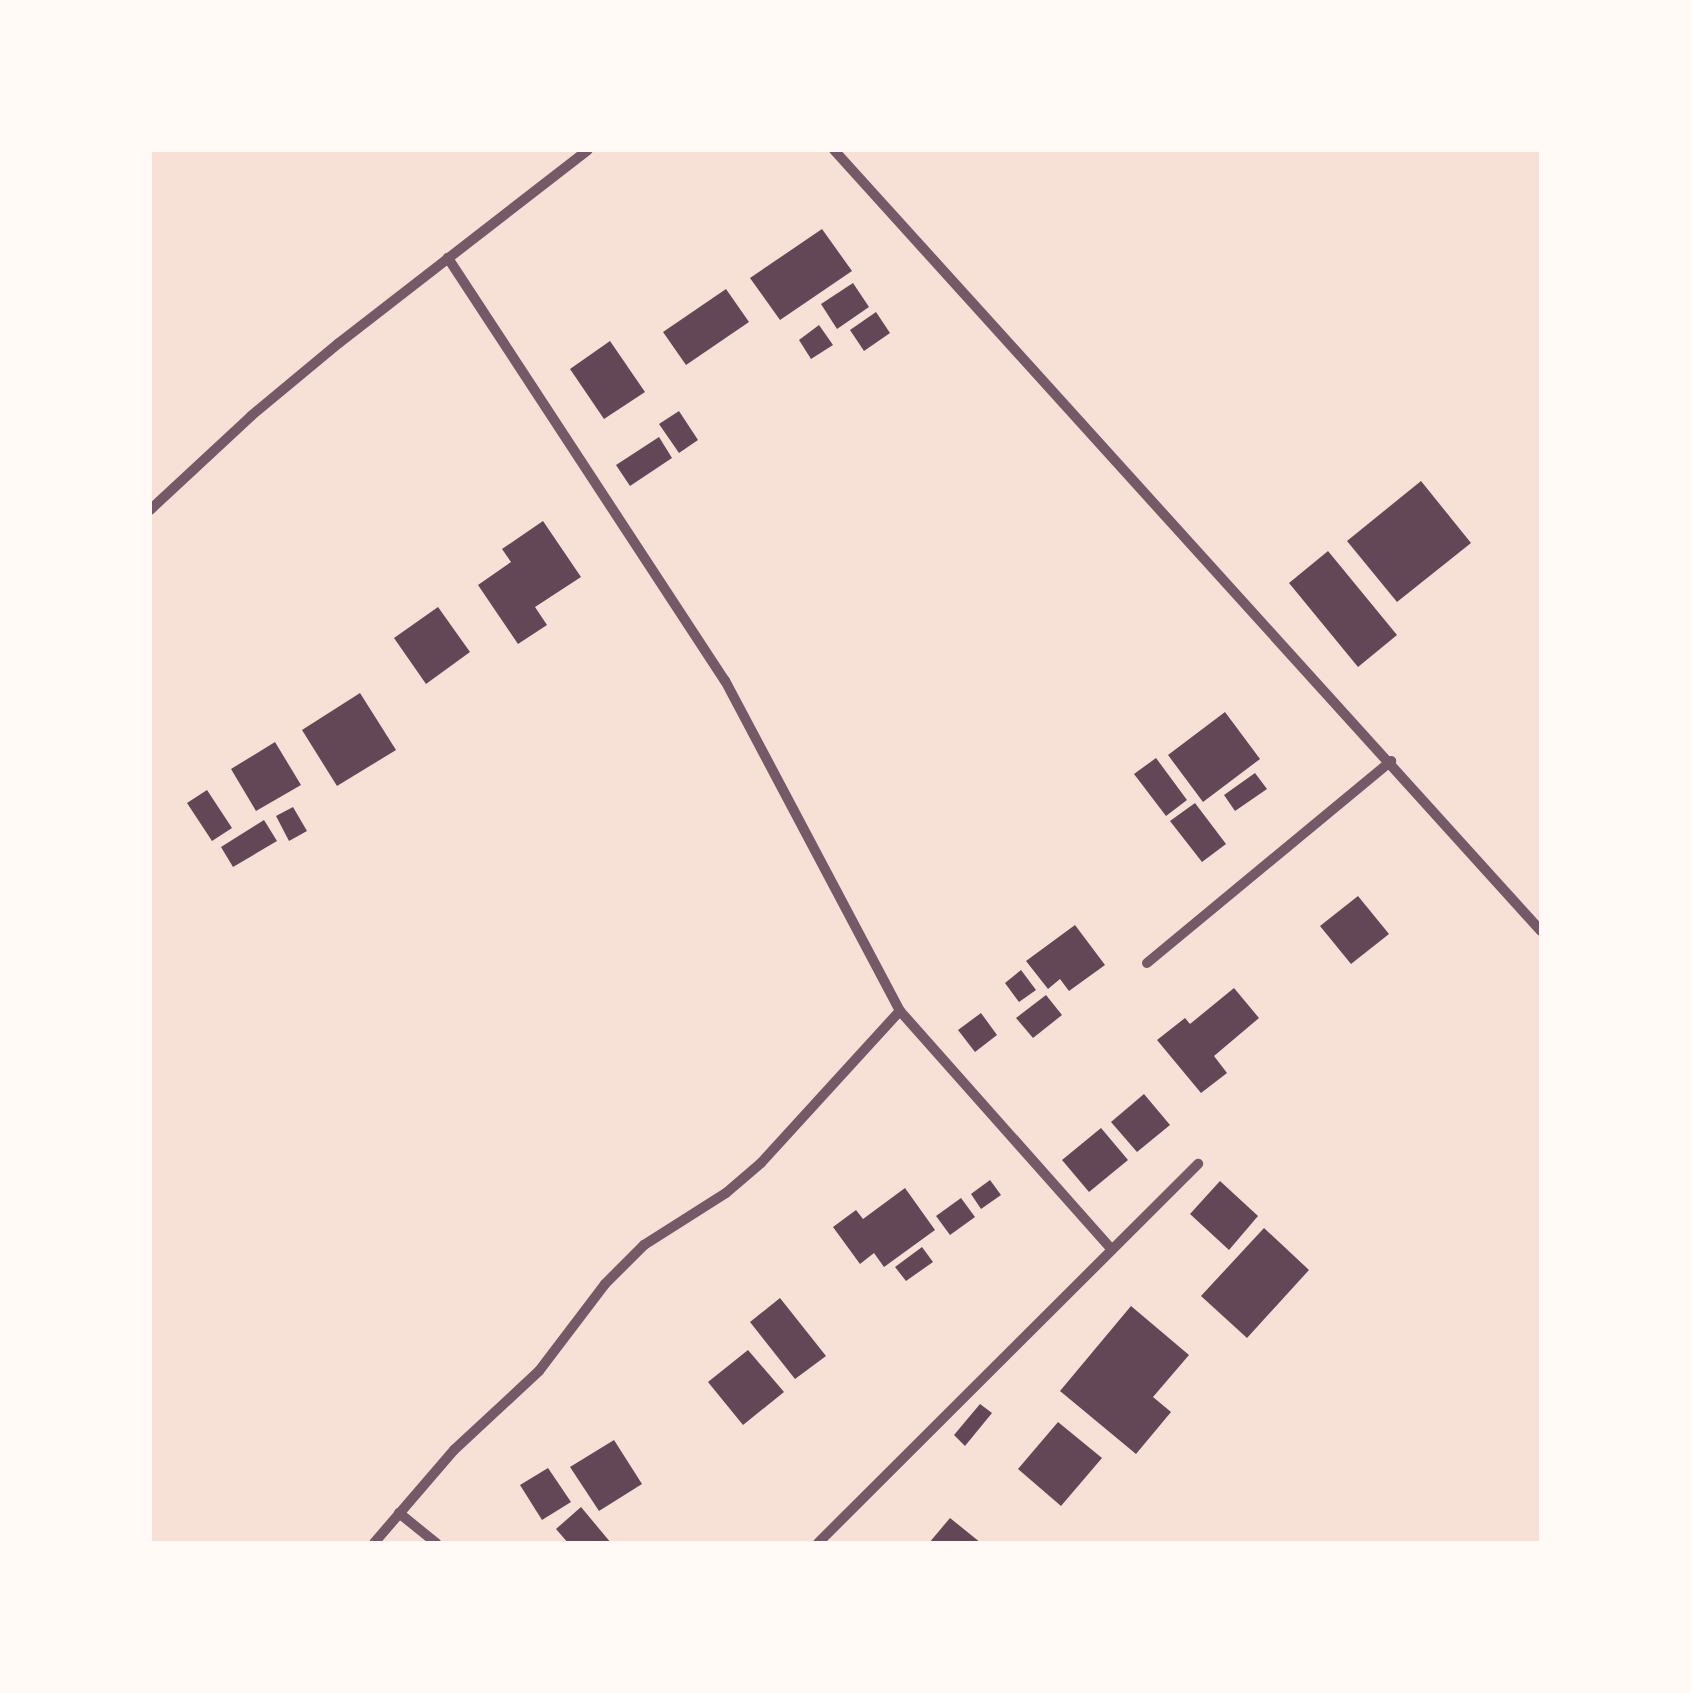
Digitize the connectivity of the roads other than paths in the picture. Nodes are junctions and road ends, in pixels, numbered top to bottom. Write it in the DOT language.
graph roads {
  1 [pos="588,150"];
  2 [pos="834,150"];
  3 [pos="448,258"];
  4 [pos="150,510"];
  5 [pos="1391,761"];
  6 [pos="1541,931"];
  7 [pos="1146,964"];
  8 [pos="900,1011"];
  9 [pos="1198,1164"];
  10 [pos="1112,1250"];
  11 [pos="399,1514"];
  12 [pos="374,1543"];
  13 [pos="436,1543"];
  14 [pos="818,1543"];
  1 -- 3 [label="street"];
  2 -- 5 [label="street"];
  3 -- 4 [label="street"];
  3 -- 8 [label="street"];
  5 -- 6 [label="street"];
  5 -- 7 [label="street"];
  8 -- 10 [label="street"];
  8 -- 11 [label="street"];
  9 -- 10 [label="street"];
  10 -- 14 [label="street"];
  11 -- 12 [label="street"];
  11 -- 13 [label="street"];
}
